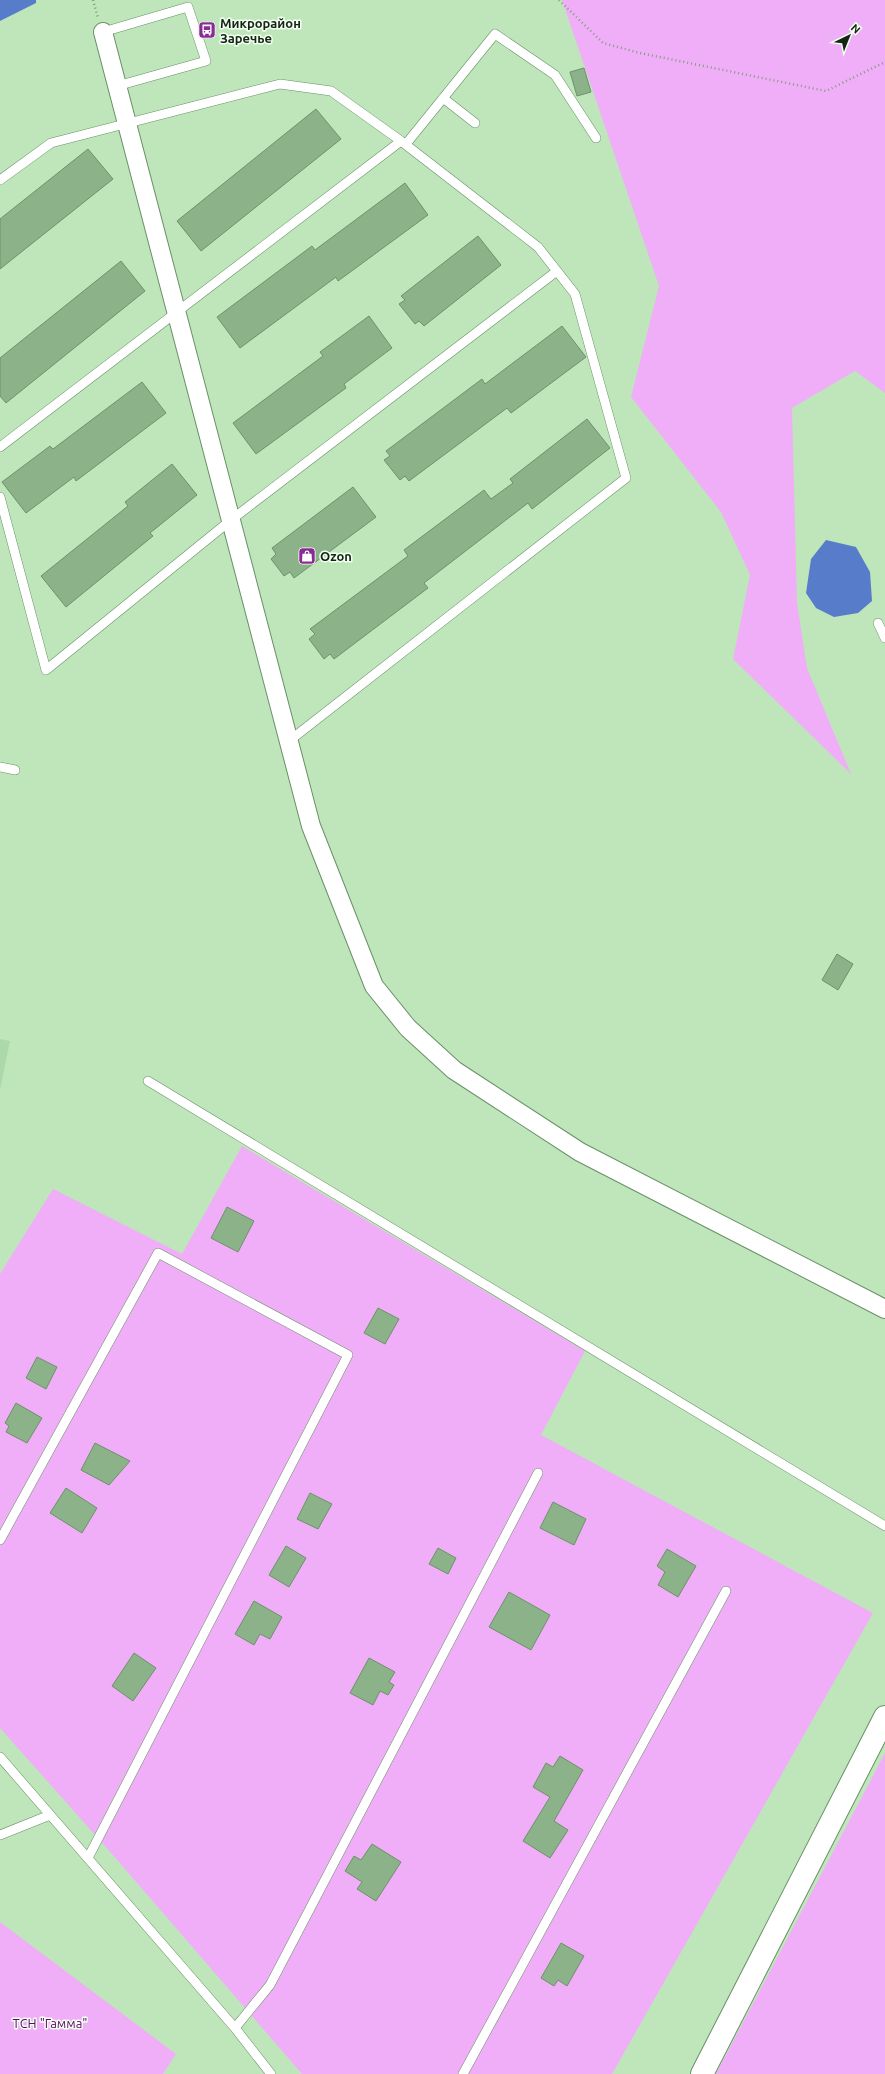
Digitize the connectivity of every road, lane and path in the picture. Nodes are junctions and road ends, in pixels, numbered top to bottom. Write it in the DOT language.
graph roads {
  1 [pos="559,0"];
  2 [pos="103,32"];
  3 [pos="885,62"];
  4 [pos="117,86"];
  5 [pos="443,98"];
  6 [pos="127,123"];
  7 [pos="475,123"];
  8 [pos="596,138"];
  9 [pos="403,143"];
  10 [pos="0,180"];
  11 [pos="558,271"];
  12 [pos="176,312"];
  13 [pos="0,447"];
  14 [pos="0,497"];
  15 [pos="231,520"];
  16 [pos="878,623"];
  17 [pos="885,638"];
  18 [pos="289,740"];
  19 [pos="0,767"];
  20 [pos="15,770"];
  21 [pos="148,1081"];
  22 [pos="885,1309"];
  23 [pos="538,1473"];
  24 [pos="885,1526"];
  25 [pos="0,1540"];
  26 [pos="726,1591"];
  27 [pos="885,1717"];
  28 [pos="0,1757"];
  29 [pos="50,1815"];
  30 [pos="0,1835"];
  31 [pos="88,1858"];
  32 [pos="235,2028"];
  33 [pos="272,2074"];
  34 [pos="463,2074"];
  35 [pos="702,2074"];
  1 -- 3 [label="path"];
  2 -- 4 [label="street"];
  2 -- 4 [label="lane"];
  4 -- 6 [label="street"];
  5 -- 7 [label="lane"];
  5 -- 8 [label="lane"];
  5 -- 9 [label="lane"];
  6 -- 9 [label="lane"];
  6 -- 10 [label="lane"];
  6 -- 12 [label="street"];
  9 -- 11 [label="lane"];
  9 -- 12 [label="lane"];
  11 -- 15 [label="lane"];
  11 -- 18 [label="lane"];
  12 -- 13 [label="lane"];
  12 -- 15 [label="street"];
  14 -- 15 [label="lane"];
  15 -- 18 [label="street"];
  16 -- 17 [label="lane"];
  18 -- 22 [label="street"];
  19 -- 20 [label="lane"];
  21 -- 24 [label="lane"];
  23 -- 32 [label="lane"];
  25 -- 31 [label="lane"];
  26 -- 34 [label="lane"];
  27 -- 35 [label="main road"];
  28 -- 29 [label="lane"];
  29 -- 30 [label="lane"];
  29 -- 31 [label="lane"];
  31 -- 32 [label="lane"];
  32 -- 33 [label="lane"];
}
